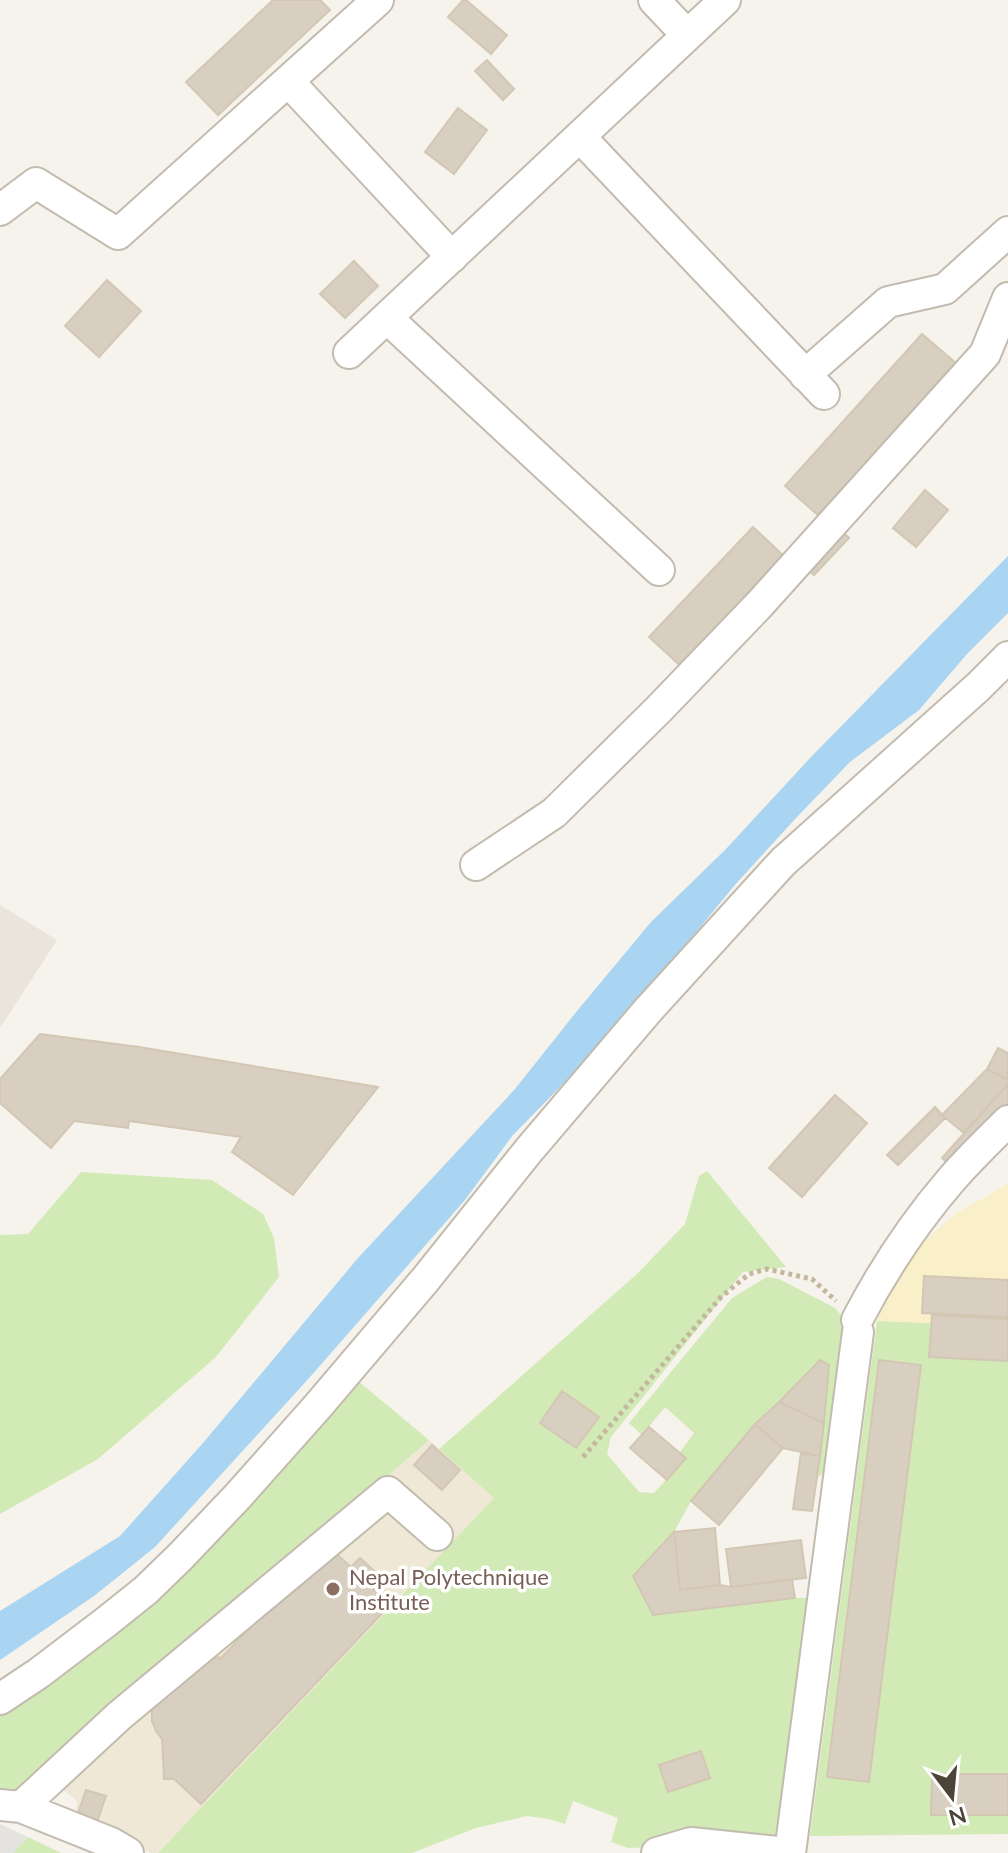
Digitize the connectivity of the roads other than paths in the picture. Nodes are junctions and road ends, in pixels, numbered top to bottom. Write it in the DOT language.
graph roads {
  1 [pos="378,0"];
  2 [pos="654,0"];
  3 [pos="725,0"];
  4 [pos="687,35"];
  5 [pos="288,81"];
  6 [pos="580,137"];
  7 [pos="0,210"];
  8 [pos="1008,232"];
  9 [pos="452,257"];
  10 [pos="1008,298"];
  11 [pos="387,318"];
  12 [pos="349,353"];
  13 [pos="659,570"];
  14 [pos="1008,657"];
  15 [pos="476,865"];
  16 [pos="1008,1121"];
  17 [pos="437,1535"];
  18 [pos="0,1699"];
  19 [pos="11,1806"];
  20 [pos="128,1853"];
  21 [pos="657,1853"];
  22 [pos="789,1853"];
  1 -- 5 [label="street"];
  2 -- 4 [label="street"];
  3 -- 4 [label="street"];
  4 -- 6 [label="street"];
  5 -- 7 [label="street"];
  5 -- 9 [label="street"];
  6 -- 8 [label="street"];
  6 -- 9 [label="street"];
  9 -- 11 [label="street"];
  10 -- 15 [label="street"];
  11 -- 12 [label="street"];
  11 -- 13 [label="street"];
  14 -- 18 [label="street"];
  16 -- 22 [label="street"];
  17 -- 19 [label="street"];
  19 -- 20 [label="street"];
  21 -- 22 [label="street"];
}
